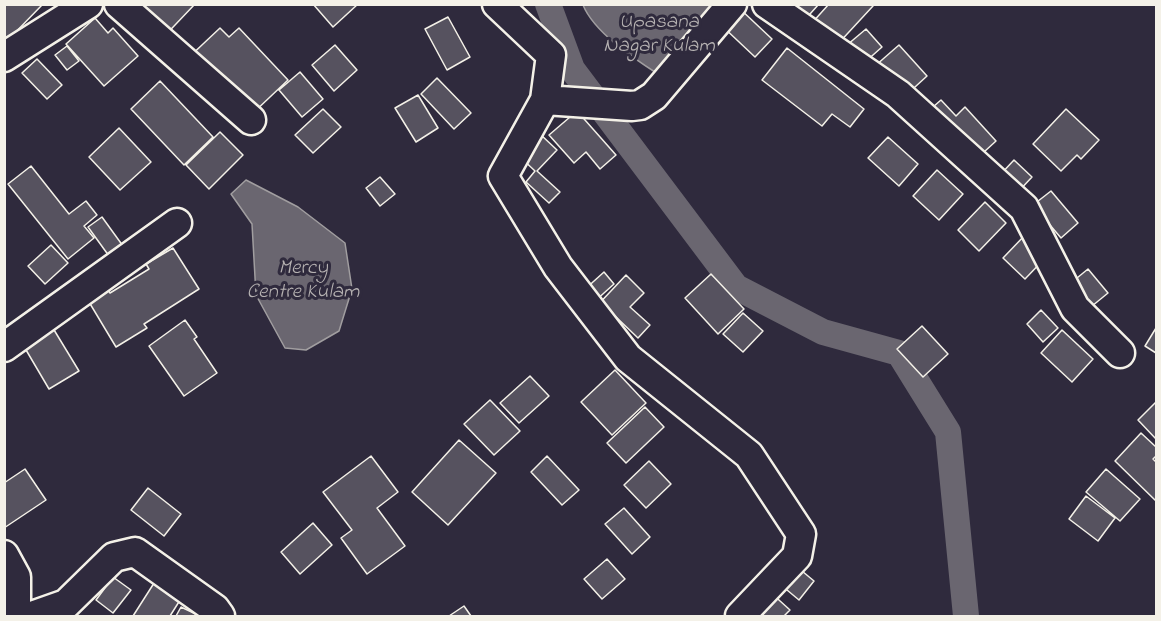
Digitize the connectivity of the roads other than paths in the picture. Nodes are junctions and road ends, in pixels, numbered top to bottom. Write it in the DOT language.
graph roads {
  1 [pos="88,4"];
  2 [pos="119,4"];
  3 [pos="497,4"];
  4 [pos="732,4"];
  5 [pos="767,4"];
  6 [pos="4,57"];
  7 [pos="544,100"];
  8 [pos="251,120"];
  9 [pos="177,222"];
  10 [pos="4,347"];
  11 [pos="1120,353"];
  12 [pos="4,555"];
  13 [pos="16,616"];
  14 [pos="32,616"];
  15 [pos="220,616"];
  16 [pos="740,616"];
  1 -- 6 [label="street"];
  2 -- 8 [label="street"];
  3 -- 7 [label="street"];
  4 -- 7 [label="street"];
  5 -- 11 [label="street"];
  7 -- 16 [label="street"];
  9 -- 10 [label="street"];
  12 -- 13 [label="street"];
  14 -- 15 [label="street"];
}
